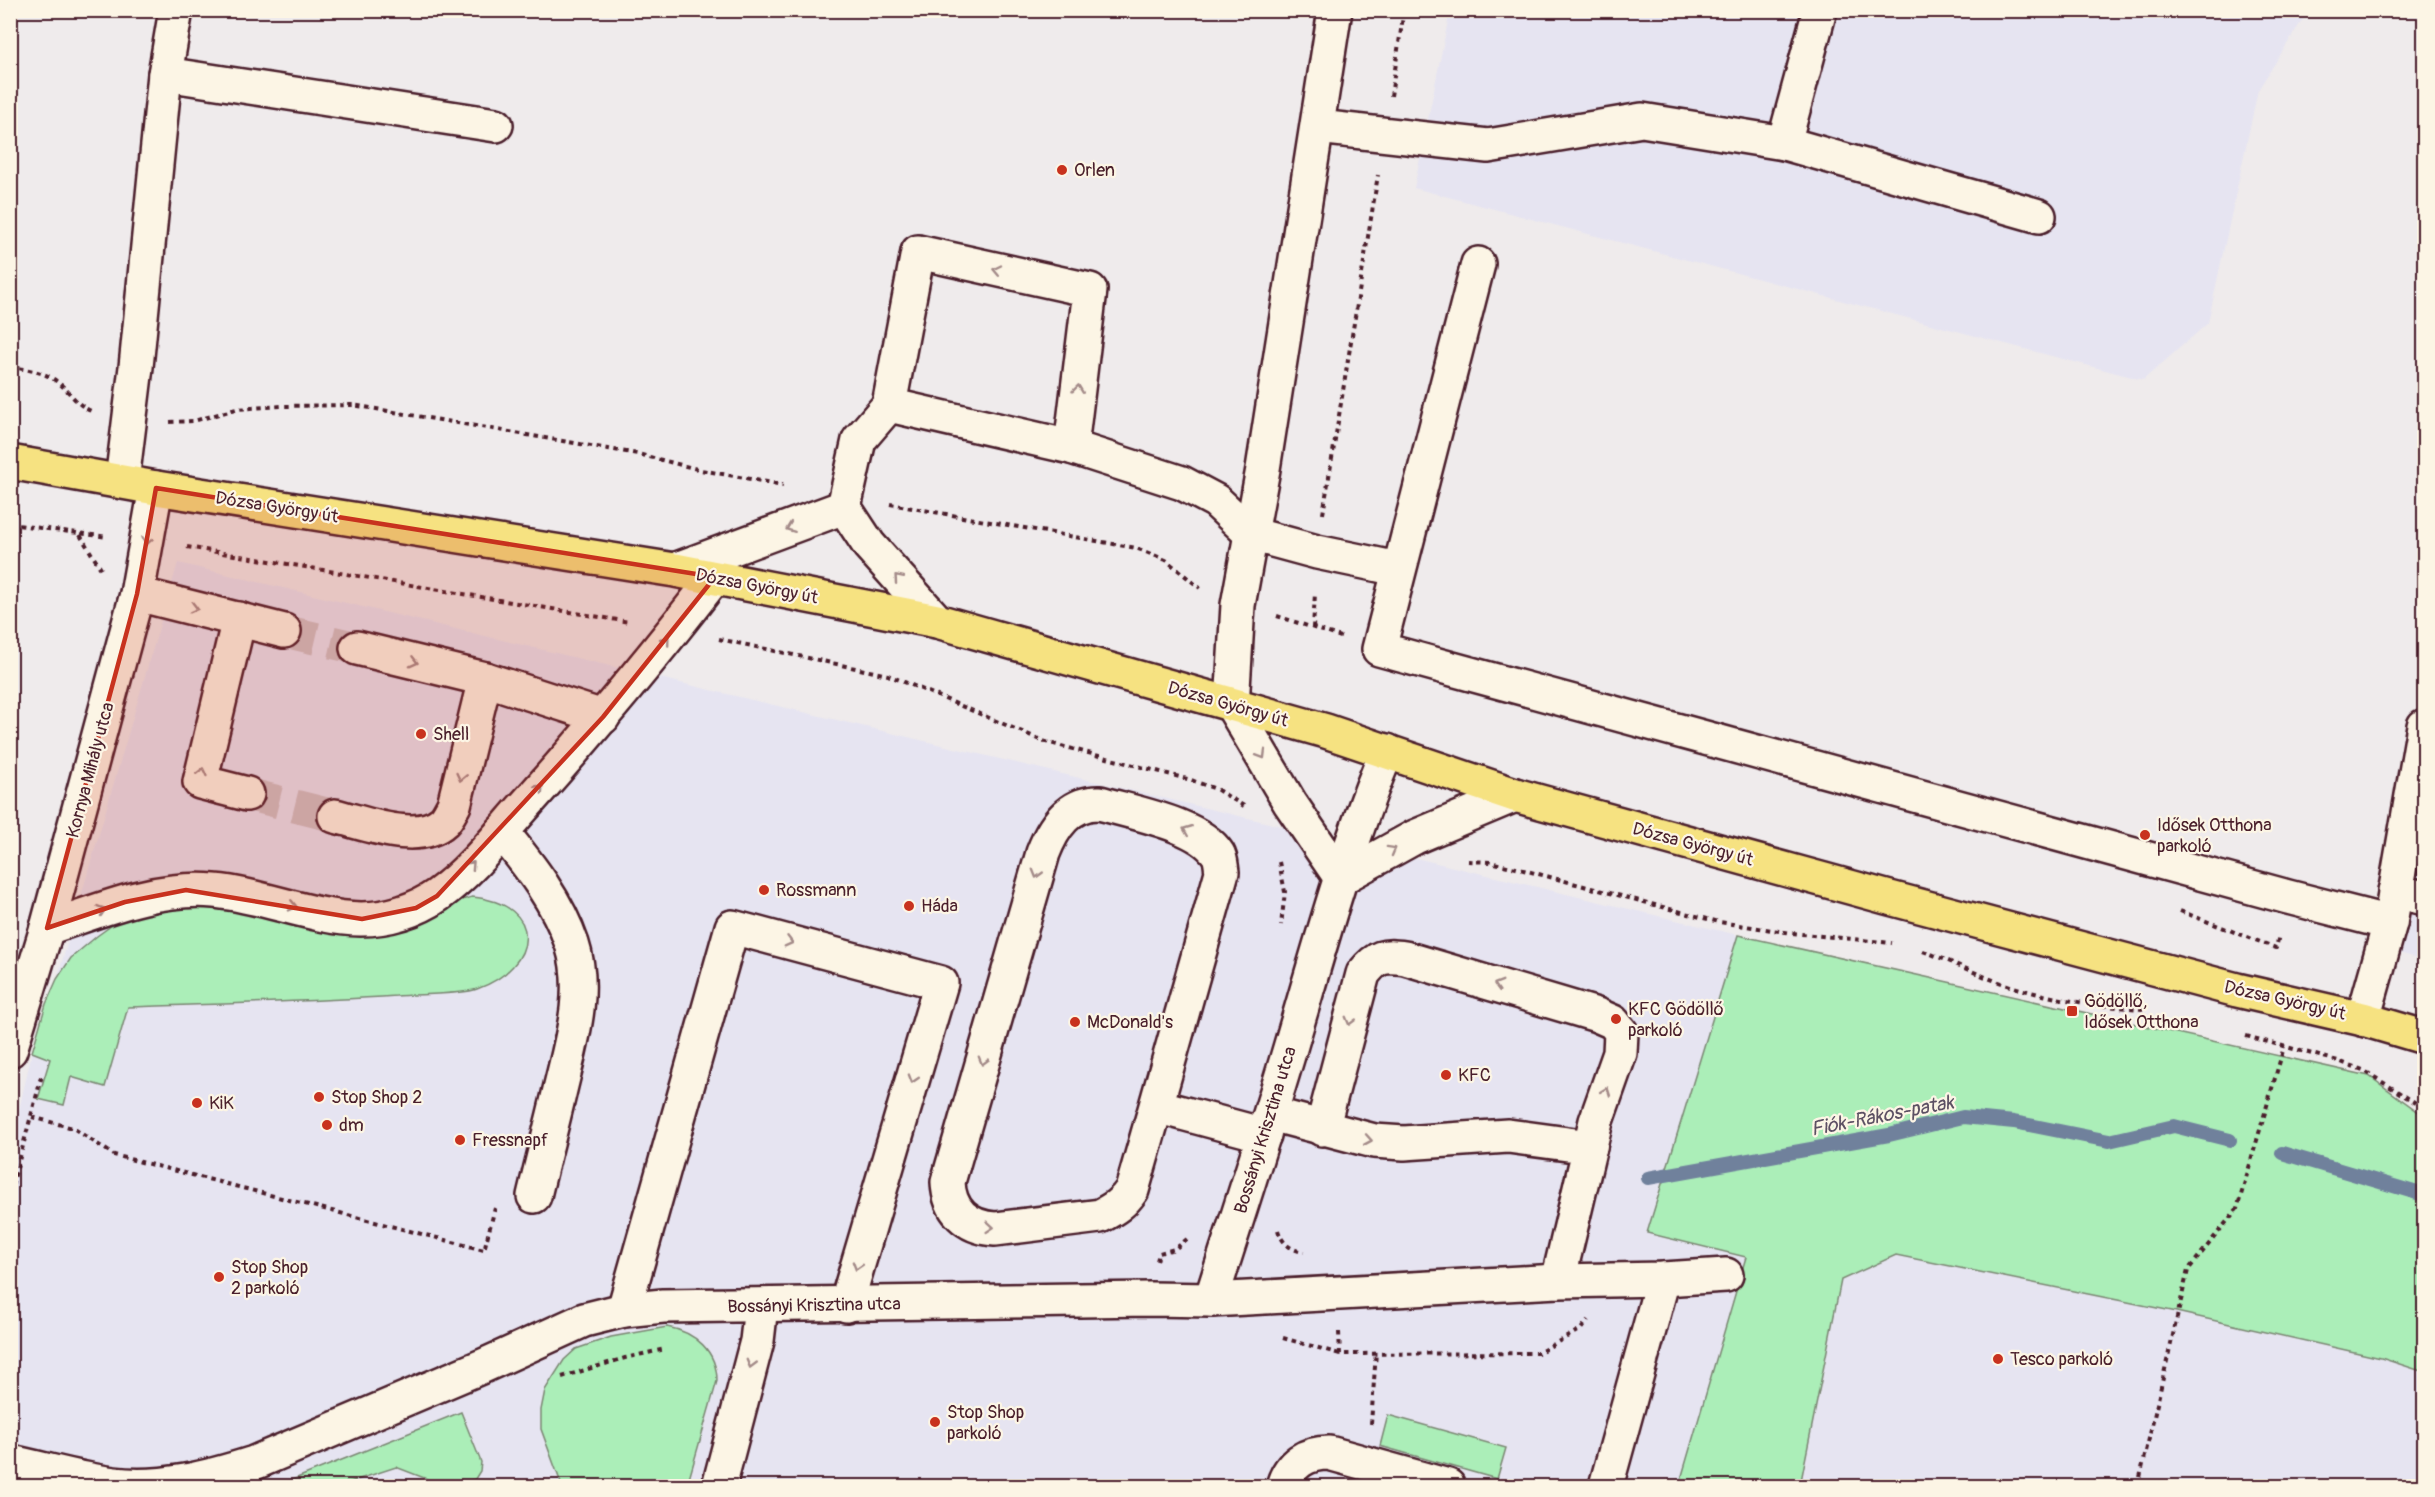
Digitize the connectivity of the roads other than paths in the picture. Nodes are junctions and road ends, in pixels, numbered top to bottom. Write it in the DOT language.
graph roads {
  1 [pos="176,10"];
  2 [pos="1335,10"];
  3 [pos="1820,10"];
  4 [pos="165,74"];
  5 [pos="496,125"];
  6 [pos="1318,127"];
  7 [pos="1784,143"];
  8 [pos="2039,216"];
  9 [pos="1478,264"];
  10 [pos="889,405"];
  11 [pos="1071,447"];
  12 [pos="10,462"];
  13 [pos="122,482"];
  14 [pos="156,488"];
  15 [pos="846,502"];
  16 [pos="1251,534"];
  17 [pos="1398,569"];
  18 [pos="675,570"];
  19 [pos="715,577"];
  20 [pos="137,594"];
  21 [pos="239,619"];
  22 [pos="937,621"];
  23 [pos="284,631"];
  24 [pos="357,648"];
  25 [pos="485,679"];
  26 [pos="1232,705"];
  27 [pos="603,717"];
  28 [pos="2424,726"];
  29 [pos="1387,751"];
  30 [pos="247,794"];
  31 [pos="1515,795"];
  32 [pos="335,816"];
  33 [pos="501,832"];
  34 [pos="1341,878"];
  35 [pos="2403,904"];
  36 [pos="47,928"];
  37 [pos="2363,1019"];
  38 [pos="2424,1037"];
  39 [pos="10,1050"];
  40 [pos="1156,1106"];
  41 [pos="1267,1124"];
  42 [pos="1322,1129"];
  43 [pos="1590,1147"];
  44 [pos="534,1196"];
  45 [pos="1726,1275"];
  46 [pos="1663,1279"];
  47 [pos="1558,1281"];
  48 [pos="1211,1300"];
  49 [pos="846,1305"];
  50 [pos="761,1306"];
  51 [pos="624,1310"];
  52 [pos="10,1462"];
  53 [pos="719,1486"];
  54 [pos="1283,1486"];
  55 [pos="1448,1486"];
  56 [pos="1606,1486"];
  1 -- 4 [label="street"];
  2 -- 6 [label="street"];
  3 -- 7 [label="street"];
  4 -- 5 [label="street"];
  4 -- 13 [label="street"];
  6 -- 7 [label="street"];
  6 -- 16 [label="street"];
  7 -- 8 [label="street"];
  9 -- 17 [label="street"];
  10 -- 11 [label="street"];
  11 -- 10 [label="street, one-way"];
  10 -- 15 [label="street"];
  11 -- 16 [label="street"];
  12 -- 13 [label="main road, Dózsa György út"];
  13 -- 14 [label="main road, Dózsa György út"];
  14 -- 18 [label="main road, Dózsa György út"];
  14 -- 20 [label="street, Kornya Mihály utca, one-way"];
  15 -- 18 [label="street, one-way"];
  22 -- 15 [label="street, one-way"];
  16 -- 17 [label="street"];
  16 -- 26 [label="street"];
  17 -- 35 [label="street"];
  18 -- 19 [label="main road, Dózsa György út"];
  19 -- 22 [label="main road, Dózsa György út"];
  27 -- 19 [label="street, one-way"];
  20 -- 21 [label="street, one-way"];
  20 -- 36 [label="street, Kornya Mihály utca"];
  21 -- 23 [label="street"];
  30 -- 21 [label="street, one-way"];
  22 -- 26 [label="main road, Dózsa György út"];
  24 -- 25 [label="street, one-way"];
  25 -- 27 [label="street"];
  25 -- 32 [label="street, one-way"];
  26 -- 29 [label="main road, Dózsa György út"];
  26 -- 34 [label="street, one-way"];
  33 -- 27 [label="street, one-way"];
  28 -- 35 [label="street"];
  29 -- 31 [label="main road, Dózsa György út"];
  29 -- 34 [label="street, Bossányi Krisztina utca"];
  34 -- 31 [label="street, one-way"];
  31 -- 37 [label="main road, Dózsa György út"];
  36 -- 33 [label="street, one-way"];
  33 -- 44 [label="street"];
  34 -- 41 [label="street, Bossányi Krisztina utca"];
  35 -- 37 [label="street"];
  36 -- 39 [label="street, Kornya Mihály utca"];
  37 -- 38 [label="main road, Dózsa György út"];
  40 -- 40 [label="street, one-way"];
  40 -- 41 [label="street"];
  41 -- 42 [label="street"];
  41 -- 48 [label="street, Bossányi Krisztina utca"];
  42 -- 43 [label="street, one-way"];
  43 -- 42 [label="street, one-way"];
  43 -- 47 [label="street"];
  45 -- 46 [label="street"];
  46 -- 47 [label="street"];
  46 -- 56 [label="street"];
  47 -- 48 [label="street"];
  48 -- 49 [label="street, Bossányi Krisztina utca"];
  49 -- 50 [label="street, Bossányi Krisztina utca"];
  51 -- 49 [label="street, one-way"];
  50 -- 51 [label="street, Bossányi Krisztina utca"];
  50 -- 53 [label="street, one-way"];
  51 -- 52 [label="street, Bossányi Krisztina utca"];
  54 -- 55 [label="street"];
}
